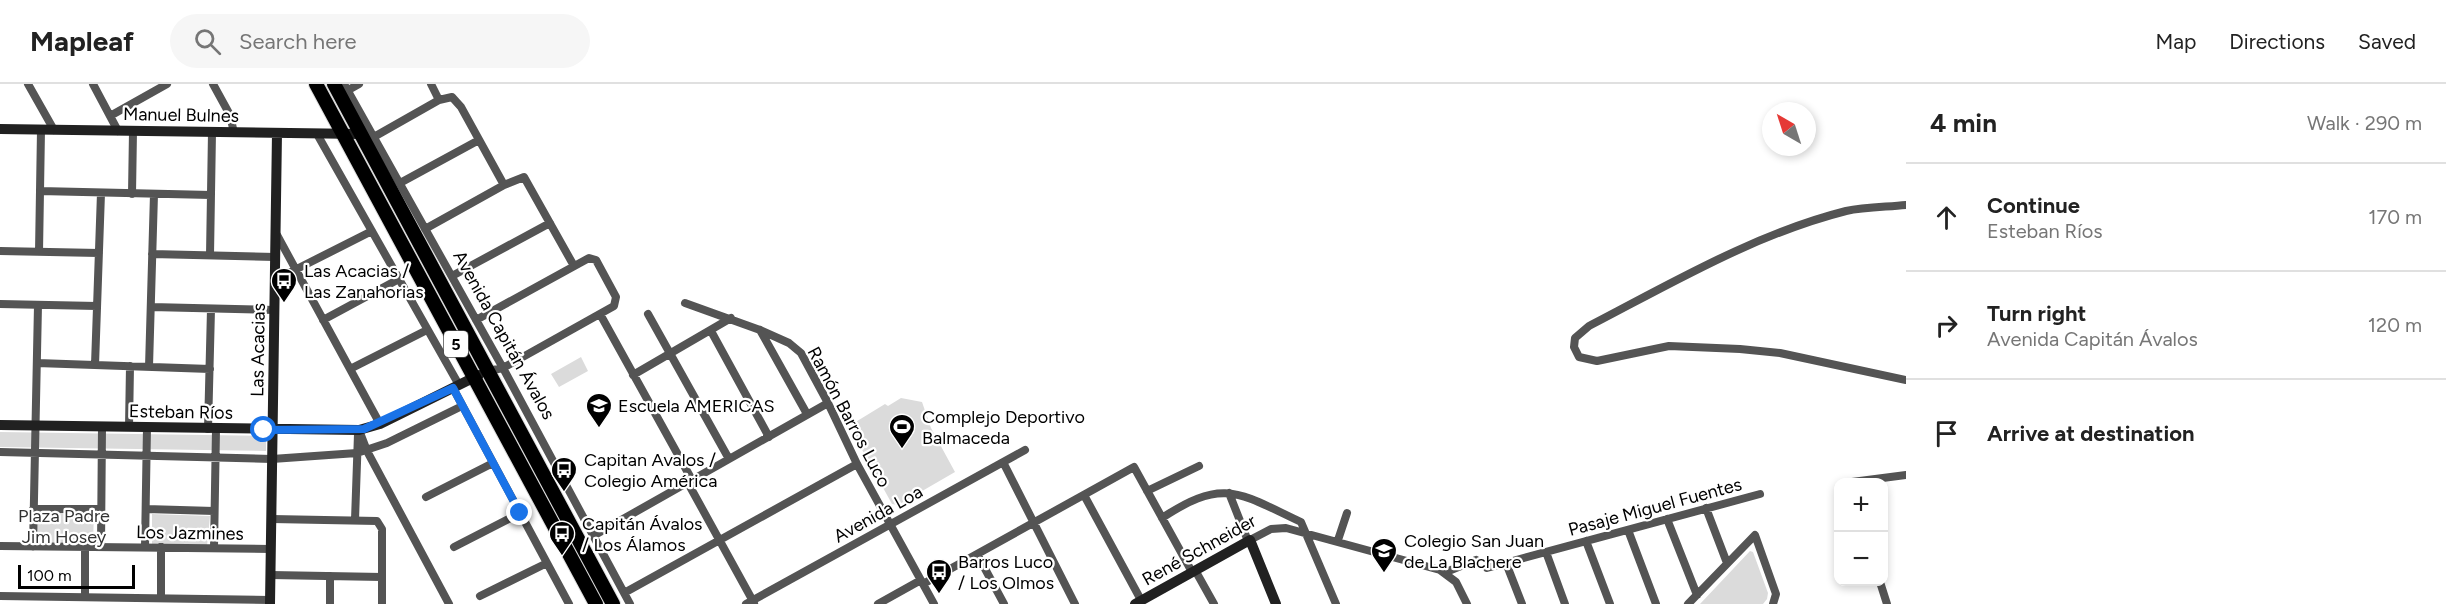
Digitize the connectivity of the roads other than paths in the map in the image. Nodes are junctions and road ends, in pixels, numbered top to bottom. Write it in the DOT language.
graph roads {
  1 [pos="28,84"];
  2 [pos="93,84"];
  3 [pos="167,84"];
  4 [pos="213,84"];
  5 [pos="316,84"];
  6 [pos="359,84"];
  7 [pos="431,84"];
  8 [pos="341,88"];
  9 [pos="440,100"];
  10 [pos="110,116"];
  11 [pos="0,129"];
  12 [pos="41,130"];
  13 [pos="54,130"];
  14 [pos="118,131"];
  15 [pos="133,131"];
  16 [pos="212,132"];
  17 [pos="234,133"];
  18 [pos="277,134"];
  19 [pos="317,134"];
  20 [pos="343,135"];
  21 [pos="367,138"];
  22 [pos="479,140"];
  23 [pos="400,183"];
  24 [pos="504,185"];
  25 [pos="40,192"];
  26 [pos="101,193"];
  27 [pos="132,194"];
  28 [pos="154,194"];
  29 [pos="211,195"];
  30 [pos="1906,205"];
  31 [pos="549,223"];
  32 [pos="425,229"];
  33 [pos="372,231"];
  34 [pos="276,234"];
  35 [pos="0,251"];
  36 [pos="39,252"];
  37 [pos="99,253"];
  38 [pos="152,254"];
  39 [pos="210,255"];
  40 [pos="275,257"];
  41 [pos="574,266"];
  42 [pos="296,270"];
  43 [pos="452,276"];
  44 [pos="399,279"];
  45 [pos="275,280"];
  46 [pos="685,303"];
  47 [pos="0,304"];
  48 [pos="38,305"];
  49 [pos="97,306"];
  50 [pos="151,307"];
  51 [pos="211,309"];
  52 [pos="274,310"];
  53 [pos="600,314"];
  54 [pos="648,314"];
  55 [pos="731,318"];
  56 [pos="323,320"];
  57 [pos="476,320"];
  58 [pos="427,330"];
  59 [pos="760,330"];
  60 [pos="711,331"];
  61 [pos="670,353"];
  62 [pos="37,363"];
  63 [pos="95,365"];
  64 [pos="130,366"];
  65 [pos="149,367"];
  66 [pos="503,368"];
  67 [pos="210,369"];
  68 [pos="350,369"];
  69 [pos="488,371"];
  70 [pos="633,375"];
  71 [pos="474,378"];
  72 [pos="1906,380"];
  73 [pos="456,387"];
  74 [pos="828,402"];
  75 [pos="462,406"];
  76 [pos="807,414"];
  77 [pos="380,424"];
  78 [pos="0,425"];
  79 [pos="36,425"];
  80 [pos="102,427"];
  81 [pos="129,427"];
  82 [pos="147,428"];
  83 [pos="212,429"];
  84 [pos="273,430"];
  85 [pos="359,430"];
  86 [pos="769,437"];
  87 [pos="1024,450"];
  88 [pos="367,451"];
  89 [pos="0,452"];
  90 [pos="35,453"];
  91 [pos="357,453"];
  92 [pos="102,455"];
  93 [pos="147,456"];
  94 [pos="216,458"];
  95 [pos="272,459"];
  96 [pos="729,459"];
  97 [pos="1003,462"];
  98 [pos="493,463"];
  99 [pos="857,464"];
  100 [pos="1199,466"];
  101 [pos="1906,474"];
  102 [pos="1879,478"];
  103 [pos="690,482"];
  104 [pos="1147,491"];
  105 [pos="1229,493"];
  106 [pos="1760,494"];
  107 [pos="1084,495"];
  108 [pos="426,497"];
  109 [pos="146,508"];
  110 [pos="1706,508"];
  111 [pos="33,509"];
  112 [pos="100,509"];
  113 [pos="214,511"];
  114 [pos="520,513"];
  115 [pos="1347,513"];
  116 [pos="1162,518"];
  117 [pos="272,519"];
  118 [pos="1667,519"];
  119 [pos="355,520"];
  120 [pos="1034,522"];
  121 [pos="890,525"];
  122 [pos="1628,530"];
  123 [pos="1308,532"];
  124 [pos="593,536"];
  125 [pos="719,540"];
  126 [pos="1249,540"];
  127 [pos="1338,540"];
  128 [pos="1586,541"];
  129 [pos="0,546"];
  130 [pos="33,547"];
  131 [pos="101,547"];
  132 [pos="145,547"];
  133 [pos="161,547"];
  134 [pos="85,548"];
  135 [pos="214,548"];
  136 [pos="454,548"];
  137 [pos="271,549"];
  138 [pos="1546,552"];
  139 [pos="977,554"];
  140 [pos="1476,560"];
  141 [pos="1506,562"];
  142 [pos="547,563"];
  143 [pos="1727,563"];
  144 [pos="1487,568"];
  145 [pos="1194,571"];
  146 [pos="1449,574"];
  147 [pos="271,575"];
  148 [pos="330,576"];
  149 [pos="382,577"];
  150 [pos="922,582"];
  151 [pos="1881,586"];
  152 [pos="624,593"];
  153 [pos="0,596"];
  154 [pos="480,596"];
  155 [pos="1696,596"];
  156 [pos="85,597"];
  157 [pos="161,598"];
  158 [pos="29,600"];
  159 [pos="96,601"];
  160 [pos="145,601"];
  161 [pos="212,601"];
  162 [pos="270,602"];
  163 [pos="1138,602"];
  164 [pos="751,603"];
  165 [pos="330,604"];
  166 [pos="382,604"];
  167 [pos="449,604"];
  168 [pos="569,604"];
  169 [pos="596,604"];
  170 [pos="613,604"];
  171 [pos="630,604"];
  172 [pos="878,604"];
  173 [pos="934,604"];
  174 [pos="1005,604"];
  175 [pos="1075,604"];
  176 [pos="1214,604"];
  177 [pos="1276,604"];
  178 [pos="1336,604"];
  179 [pos="1467,604"];
  180 [pos="1522,604"];
  181 [pos="1565,604"];
  182 [pos="1610,604"];
  183 [pos="1656,604"];
  184 [pos="1689,604"];
  185 [pos="1773,604"];
  186 [pos="1887,604"];
  1 -- 13 [label="street"];
  2 -- 10 [label="street"];
  3 -- 10 [label="street"];
  4 -- 17 [label="street"];
  5 -- 20 [label="highway, 5"];
  6 -- 8 [label="street"];
  7 -- 9 [label="street"];
  8 -- 21 [label="highway, Avenida Capitán Ávalos / 5"];
  9 -- 21 [label="street, Manuel Bulnes"];
  9 -- 22 [label="street, Manuel Bulnes"];
  10 -- 14 [label="street"];
  11 -- 12 [label="street, Manuel Bulnes"];
  12 -- 13 [label="street, Manuel Bulnes"];
  12 -- 25 [label="street"];
  13 -- 14 [label="street, Manuel Bulnes"];
  14 -- 15 [label="street, Manuel Bulnes"];
  15 -- 16 [label="street, Manuel Bulnes"];
  15 -- 27 [label="street"];
  16 -- 17 [label="street, Manuel Bulnes"];
  16 -- 29 [label="street"];
  17 -- 18 [label="street, Manuel Bulnes"];
  18 -- 19 [label="street, Manuel Bulnes"];
  18 -- 34 [label="street, Las Acacias"];
  19 -- 20 [label="street, Manuel Bulnes"];
  19 -- 33 [label="street"];
  20 -- 21 [label="street, Manuel Bulnes"];
  20 -- 71 [label="highway, 5"];
  21 -- 23 [label="street, Avenida Capitán Ávalos"];
  21 -- 69 [label="highway, Avenida Capitán Ávalos / 5"];
  22 -- 23 [label="street"];
  22 -- 24 [label="street"];
  23 -- 32 [label="street, Avenida Capitán Ávalos"];
  24 -- 31 [label="street"];
  24 -- 32 [label="street"];
  25 -- 26 [label="street"];
  25 -- 36 [label="street"];
  26 -- 27 [label="street"];
  26 -- 37 [label="street"];
  27 -- 28 [label="street"];
  28 -- 29 [label="street"];
  28 -- 38 [label="street"];
  29 -- 39 [label="street"];
  30 -- 72 [label="street"];
  31 -- 41 [label="street"];
  31 -- 43 [label="street"];
  32 -- 43 [label="street, Avenida Capitán Ávalos"];
  33 -- 42 [label="street"];
  33 -- 44 [label="street"];
  34 -- 40 [label="street, Las Acacias"];
  34 -- 42 [label="street"];
  35 -- 36 [label="street"];
  36 -- 37 [label="street"];
  37 -- 49 [label="street"];
  38 -- 39 [label="street"];
  38 -- 50 [label="street"];
  39 -- 40 [label="street"];
  40 -- 45 [label="street, Las Acacias"];
  41 -- 53 [label="street, Esteban Ríos"];
  41 -- 57 [label="street"];
  42 -- 45 [label="street"];
  42 -- 56 [label="street"];
  43 -- 57 [label="street, Avenida Capitán Ávalos"];
  44 -- 56 [label="street"];
  44 -- 58 [label="street"];
  45 -- 52 [label="street, Las Acacias"];
  46 -- 55 [label="street, Ramón Barros Luco"];
  47 -- 48 [label="street"];
  48 -- 49 [label="street"];
  48 -- 62 [label="street"];
  49 -- 63 [label="street"];
  50 -- 51 [label="street"];
  50 -- 65 [label="street"];
  51 -- 52 [label="street"];
  51 -- 67 [label="street"];
  52 -- 84 [label="street, Las Acacias"];
  53 -- 66 [label="street, Esteban Ríos"];
  53 -- 70 [label="street"];
  54 -- 61 [label="street"];
  55 -- 59 [label="street, Ramón Barros Luco"];
  55 -- 60 [label="street"];
  56 -- 68 [label="street"];
  57 -- 66 [label="street, Avenida Capitán Ávalos"];
  58 -- 68 [label="street"];
  58 -- 73 [label="street"];
  59 -- 74 [label="street, Ramón Barros Luco"];
  59 -- 76 [label="street"];
  60 -- 61 [label="street"];
  60 -- 86 [label="street"];
  61 -- 70 [label="street"];
  61 -- 96 [label="street"];
  62 -- 63 [label="street"];
  62 -- 79 [label="street"];
  63 -- 64 [label="street"];
  64 -- 65 [label="street"];
  64 -- 81 [label="street"];
  65 -- 67 [label="street"];
  66 -- 69 [label="street, Esteban Ríos"];
  66 -- 124 [label="street, Avenida Capitán Ávalos"];
  67 -- 83 [label="street"];
  68 -- 77 [label="street"];
  69 -- 71 [label="street, Esteban Ríos"];
  69 -- 170 [label="highway, Avenida Capitán Ávalos / 5"];
  70 -- 103 [label="street"];
  71 -- 73 [label="street, Esteban Ríos"];
  71 -- 169 [label="highway, 5"];
  73 -- 75 [label="street"];
  73 -- 77 [label="street, Esteban Ríos"];
  74 -- 76 [label="street"];
  74 -- 99 [label="street, Ramón Barros Luco"];
  75 -- 88 [label="street"];
  75 -- 98 [label="street"];
  76 -- 86 [label="street"];
  77 -- 85 [label="street, Esteban Ríos"];
  78 -- 79 [label="street, Esteban Ríos"];
  79 -- 80 [label="street, Esteban Ríos"];
  79 -- 90 [label="street"];
  80 -- 81 [label="street, Esteban Ríos"];
  80 -- 92 [label="street"];
  81 -- 82 [label="street, Esteban Ríos"];
  82 -- 83 [label="street, Esteban Ríos"];
  82 -- 93 [label="street"];
  83 -- 84 [label="street, Esteban Ríos"];
  83 -- 94 [label="street"];
  84 -- 85 [label="street, Esteban Ríos"];
  84 -- 95 [label="street, Las Acacias"];
  85 -- 88 [label="street"];
  85 -- 91 [label="street"];
  86 -- 96 [label="street"];
  87 -- 97 [label="street, Avenida Loa"];
  88 -- 91 [label="street"];
  88 -- 167 [label="street"];
  89 -- 90 [label="street"];
  90 -- 92 [label="street"];
  90 -- 111 [label="street"];
  91 -- 95 [label="street"];
  91 -- 119 [label="street"];
  92 -- 93 [label="street"];
  92 -- 112 [label="street"];
  93 -- 94 [label="street"];
  93 -- 109 [label="street"];
  94 -- 95 [label="street"];
  94 -- 113 [label="street"];
  95 -- 117 [label="street, Las Acacias"];
  96 -- 103 [label="street"];
  97 -- 120 [label="street"];
  97 -- 121 [label="street, Avenida Loa"];
  98 -- 108 [label="street"];
  98 -- 114 [label="street"];
  99 -- 121 [label="street, Ramón Barros Luco"];
  99 -- 125 [label="street"];
  100 -- 104 [label="street"];
  101 -- 102 [label="street"];
  103 -- 124 [label="street"];
  103 -- 125 [label="street"];
  104 -- 107 [label="street"];
  104 -- 116 [label="street"];
  105 -- 116 [label="street"];
  105 -- 123 [label="street"];
  105 -- 126 [label="street"];
  106 -- 110 [label="street, Pasaje Miguel Fuentes"];
  107 -- 120 [label="street"];
  107 -- 163 [label="street"];
  109 -- 113 [label="street, Los Jazmines"];
  109 -- 132 [label="street"];
  110 -- 118 [label="street, Pasaje Miguel Fuentes"];
  110 -- 143 [label="street"];
  111 -- 112 [label="street"];
  111 -- 130 [label="street"];
  112 -- 131 [label="street"];
  113 -- 135 [label="street"];
  114 -- 136 [label="street"];
  114 -- 142 [label="street"];
  115 -- 127 [label="street"];
  116 -- 145 [label="street"];
  117 -- 119 [label="street"];
  117 -- 137 [label="street, Las Acacias"];
  118 -- 122 [label="street, Pasaje Miguel Fuentes"];
  118 -- 155 [label="street"];
  119 -- 149 [label="street"];
  120 -- 139 [label="street"];
  120 -- 175 [label="street"];
  121 -- 150 [label="street, Ramón Barros Luco"];
  121 -- 164 [label="street, Avenida Loa"];
  122 -- 128 [label="street, Pasaje Miguel Fuentes"];
  122 -- 183 [label="street"];
  123 -- 126 [label="street, René Schneider"];
  123 -- 127 [label="street, René Schneider"];
  123 -- 178 [label="street"];
  124 -- 152 [label="street, Avenida Capitán Ávalos"];
  125 -- 152 [label="street"];
  125 -- 164 [label="street"];
  126 -- 145 [label="street, René Schneider"];
  126 -- 177 [label="street"];
  127 -- 146 [label="street, René Schneider"];
  128 -- 138 [label="street, Pasaje Miguel Fuentes"];
  128 -- 182 [label="street"];
  129 -- 130 [label="street, Los Jazmines"];
  130 -- 134 [label="street, Los Jazmines"];
  131 -- 132 [label="street, Los Jazmines"];
  131 -- 134 [label="street, Los Jazmines"];
  132 -- 133 [label="street, Los Jazmines"];
  133 -- 135 [label="street, Los Jazmines"];
  133 -- 157 [label="street"];
  134 -- 156 [label="street"];
  135 -- 137 [label="street, Los Jazmines"];
  137 -- 147 [label="street, Las Acacias"];
  138 -- 141 [label="street, Pasaje Miguel Fuentes"];
  138 -- 181 [label="street"];
  139 -- 150 [label="street"];
  139 -- 174 [label="street"];
  140 -- 146 [label="street"];
  141 -- 144 [label="street, Pasaje Miguel Fuentes"];
  141 -- 180 [label="street"];
  142 -- 154 [label="street"];
  142 -- 168 [label="street"];
  143 -- 155 [label="street"];
  143 -- 185 [label="street"];
  145 -- 163 [label="street, René Schneider"];
  145 -- 176 [label="street"];
  146 -- 179 [label="street"];
  147 -- 148 [label="street"];
  147 -- 162 [label="street, Las Acacias"];
  148 -- 149 [label="street"];
  148 -- 165 [label="street"];
  149 -- 166 [label="street"];
  150 -- 172 [label="street"];
  150 -- 173 [label="street, Ramón Barros Luco"];
  151 -- 186 [label="street"];
  152 -- 171 [label="street, Avenida Capitán Ávalos"];
  153 -- 158 [label="street"];
  155 -- 184 [label="street"];
  156 -- 158 [label="street"];
  156 -- 159 [label="street"];
  157 -- 160 [label="street"];
  157 -- 161 [label="street"];
  159 -- 160 [label="street"];
  161 -- 162 [label="street"];
}
